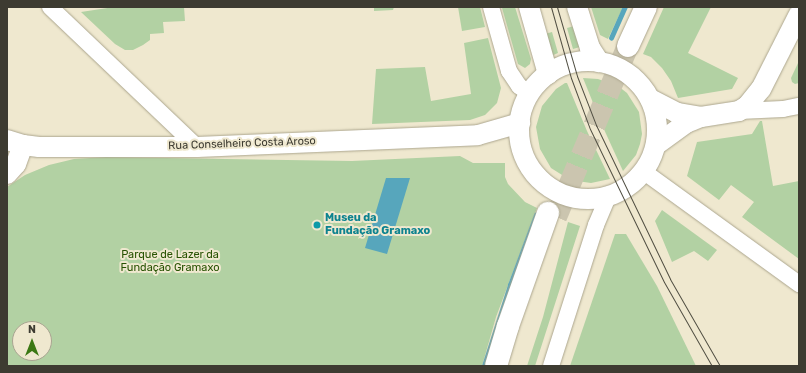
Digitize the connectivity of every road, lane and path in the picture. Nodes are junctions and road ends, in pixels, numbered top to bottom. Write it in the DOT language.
graph roads {
  1 [pos="50,7"];
  2 [pos="491,7"];
  3 [pos="529,7"];
  4 [pos="577,7"];
  5 [pos="636,7"];
  6 [pos="646,7"];
  7 [pos="799,14"];
  8 [pos="599,62"];
  9 [pos="548,74"];
  10 [pos="530,94"];
  11 [pos="650,99"];
  12 [pos="799,106"];
  13 [pos="739,110"];
  14 [pos="701,117"];
  15 [pos="520,123"];
  16 [pos="478,135"];
  17 [pos="15,142"];
  18 [pos="521,145"];
  19 [pos="656,145"];
  20 [pos="197,147"];
  21 [pos="644,172"];
  22 [pos="7,174"];
  23 [pos="608,196"];
  24 [pos="799,284"];
  25 [pos="496,366"];
  26 [pos="506,366"];
  27 [pos="551,366"];
  1 -- 20 [label="street"];
  2 -- 10 [label="street"];
  3 -- 9 [label="main road"];
  4 -- 8 [label="main road"];
  5 -- 6 [label="highway"];
  7 -- 13 [label="main road"];
  8 -- 9 [label="main road"];
  8 -- 11 [label="main road"];
  9 -- 10 [label="main road"];
  10 -- 15 [label="main road"];
  11 -- 14 [label="main road"];
  11 -- 19 [label="main road"];
  12 -- 13 [label="street"];
  13 -- 14 [label="main road"];
  14 -- 19 [label="main road"];
  15 -- 16 [label="main road, Rua Conselheiro Costa Aroso"];
  15 -- 18 [label="main road"];
  16 -- 18 [label="main road, Rua Conselheiro Costa Aroso"];
  16 -- 20 [label="main road, Rua Conselheiro Costa Aroso"];
  17 -- 20 [label="main road, Rua Conselheiro Costa Aroso"];
  17 -- 22 [label="main road"];
  18 -- 23 [label="main road"];
  19 -- 21 [label="main road"];
  21 -- 23 [label="main road"];
  21 -- 24 [label="street"];
  23 -- 27 [label="street"];
  25 -- 26 [label="highway"];
}
